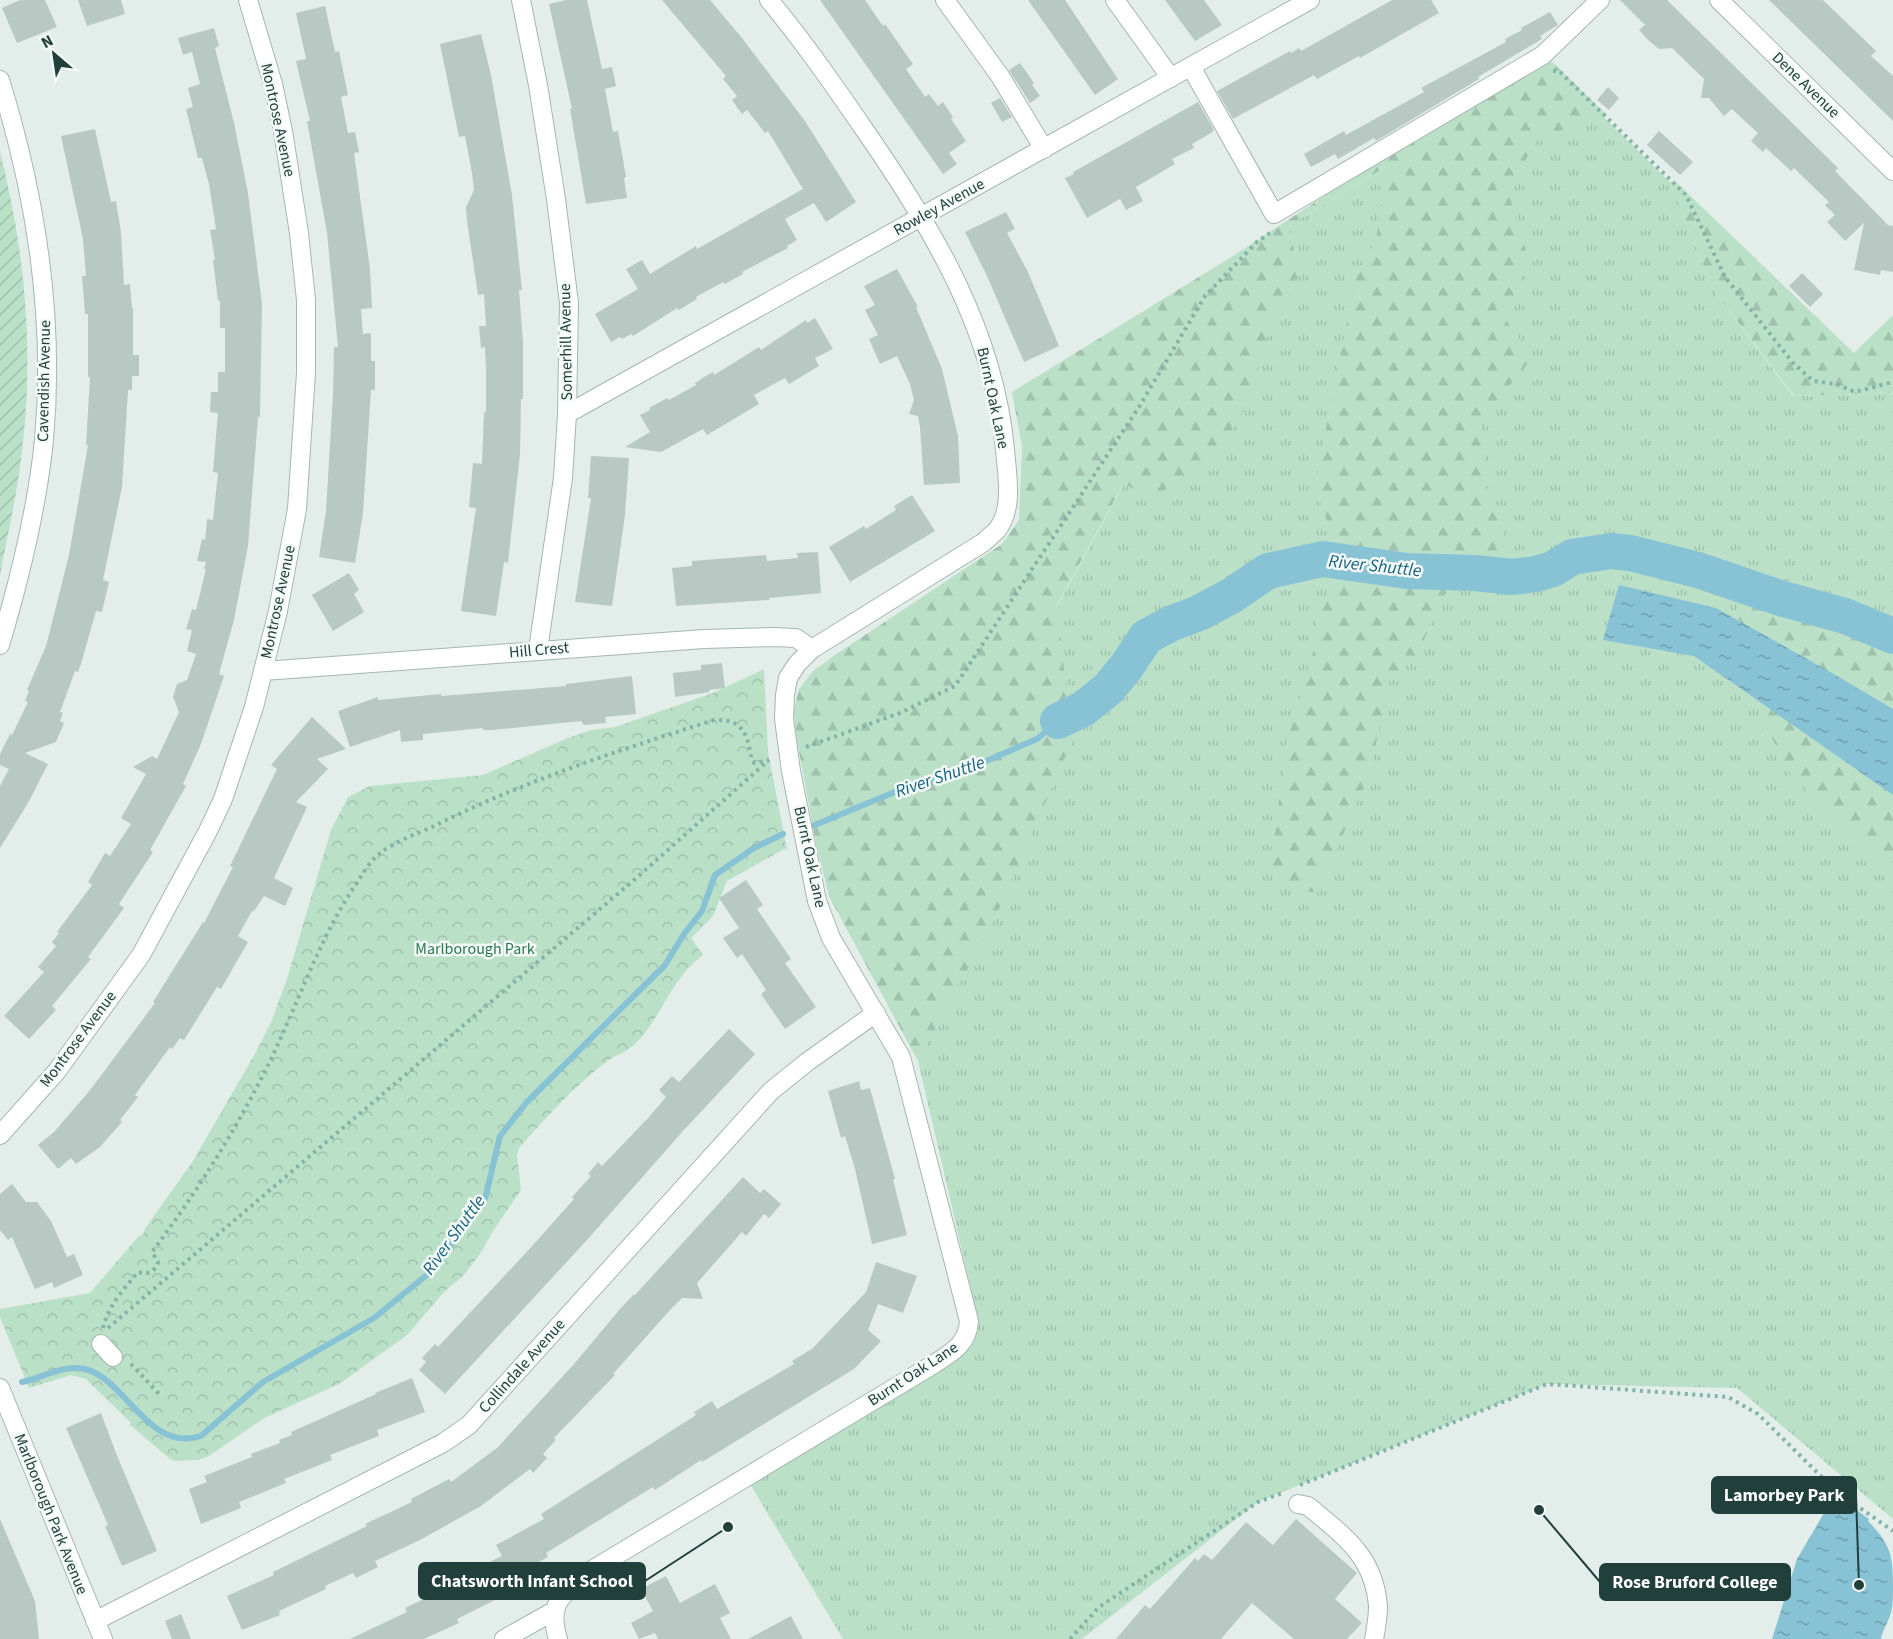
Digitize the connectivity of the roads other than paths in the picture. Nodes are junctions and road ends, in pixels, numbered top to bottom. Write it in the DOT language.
graph roads {
  1 [pos="248,0"];
  2 [pos="521,0"];
  3 [pos="769,0"];
  4 [pos="945,0"];
  5 [pos="1115,0"];
  6 [pos="1310,0"];
  7 [pos="1600,0"];
  8 [pos="1719,0"];
  9 [pos="1282,6"];
  10 [pos="1191,67"];
  11 [pos="1171,78"];
  12 [pos="0,81"];
  13 [pos="1044,148"];
  14 [pos="1893,171"];
  15 [pos="922,217"];
  16 [pos="567,414"];
  17 [pos="0,645"];
  18 [pos="538,650"];
  19 [pos="812,650"];
  20 [pos="263,671"];
  21 [pos="876,1013"];
  22 [pos="0,1135"];
  23 [pos="0,1388"];
  24 [pos="1298,1504"];
  25 [pos="554,1611"];
  26 [pos="95,1621"];
  27 [pos="103,1639"];
  28 [pos="504,1639"];
  29 [pos="558,1639"];
  30 [pos="1374,1639"];
  1 -- 20 [label="street, Montrose Avenue"];
  2 -- 16 [label="street, Somerhill Avenue"];
  3 -- 15 [label="street, Burnt Oak Lane"];
  4 -- 13 [label="street"];
  5 -- 11 [label="street"];
  6 -- 9 [label="street, Rowley Avenue"];
  7 -- 10 [label="street"];
  8 -- 14 [label="street, Dene Avenue"];
  9 -- 10 [label="street, Rowley Avenue"];
  10 -- 11 [label="street, Rowley Avenue"];
  11 -- 13 [label="street, Rowley Avenue"];
  12 -- 17 [label="street, Cavendish Avenue"];
  13 -- 15 [label="street, Rowley Avenue"];
  15 -- 16 [label="street, Rowley Avenue"];
  15 -- 19 [label="street, Burnt Oak Lane"];
  16 -- 18 [label="street, Somerhill Avenue"];
  18 -- 19 [label="street, Hill Crest"];
  18 -- 20 [label="street, Hill Crest"];
  19 -- 21 [label="street, Burnt Oak Lane"];
  20 -- 22 [label="street, Montrose Avenue"];
  21 -- 25 [label="street, Burnt Oak Lane"];
  21 -- 26 [label="street, Collindale Avenue"];
  23 -- 26 [label="street, Marlborough Park Avenue"];
  24 -- 30 [label="street"];
  25 -- 28 [label="street"];
  25 -- 29 [label="street"];
  26 -- 27 [label="street, Marlborough Park Avenue"];
}
